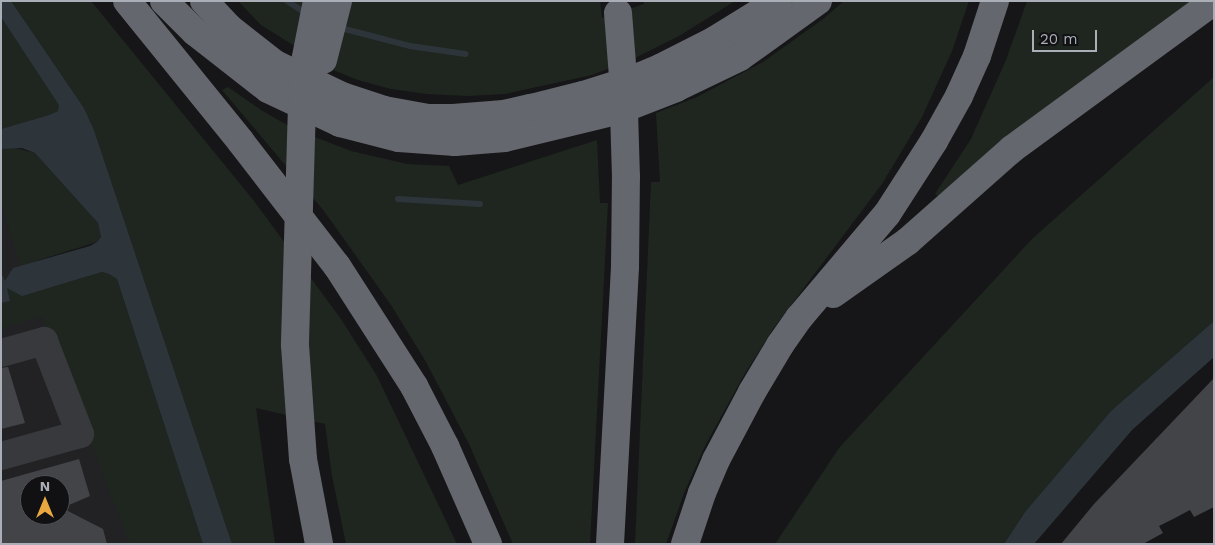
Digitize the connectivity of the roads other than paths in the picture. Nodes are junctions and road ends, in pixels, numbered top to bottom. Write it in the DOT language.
graph roads {
  1 [pos="127,1"];
  2 [pos="164,1"];
  3 [pos="204,1"];
  4 [pos="317,1"];
  5 [pos="338,1"];
  6 [pos="778,1"];
  7 [pos="818,1"];
  8 [pos="994,1"];
  9 [pos="1214,1"];
  10 [pos="617,7"];
  11 [pos="300,191"];
  12 [pos="799,318"];
  13 [pos="1,353"];
  14 [pos="1,456"];
  15 [pos="319,544"];
  16 [pos="488,544"];
  17 [pos="610,544"];
  18 [pos="685,544"];
  1 -- 16 [label="highway"];
  2 -- 7 [label="highway"];
  3 -- 6 [label="highway"];
  4 -- 11 [label="highway, bridge"];
  5 -- 11 [label="highway, bridge"];
  8 -- 12 [label="highway"];
  9 -- 12 [label="highway"];
  10 -- 17 [label="highway, bridge"];
  11 -- 15 [label="highway, bridge"];
  12 -- 18 [label="highway"];
  13 -- 14 [label="lane"];
}
